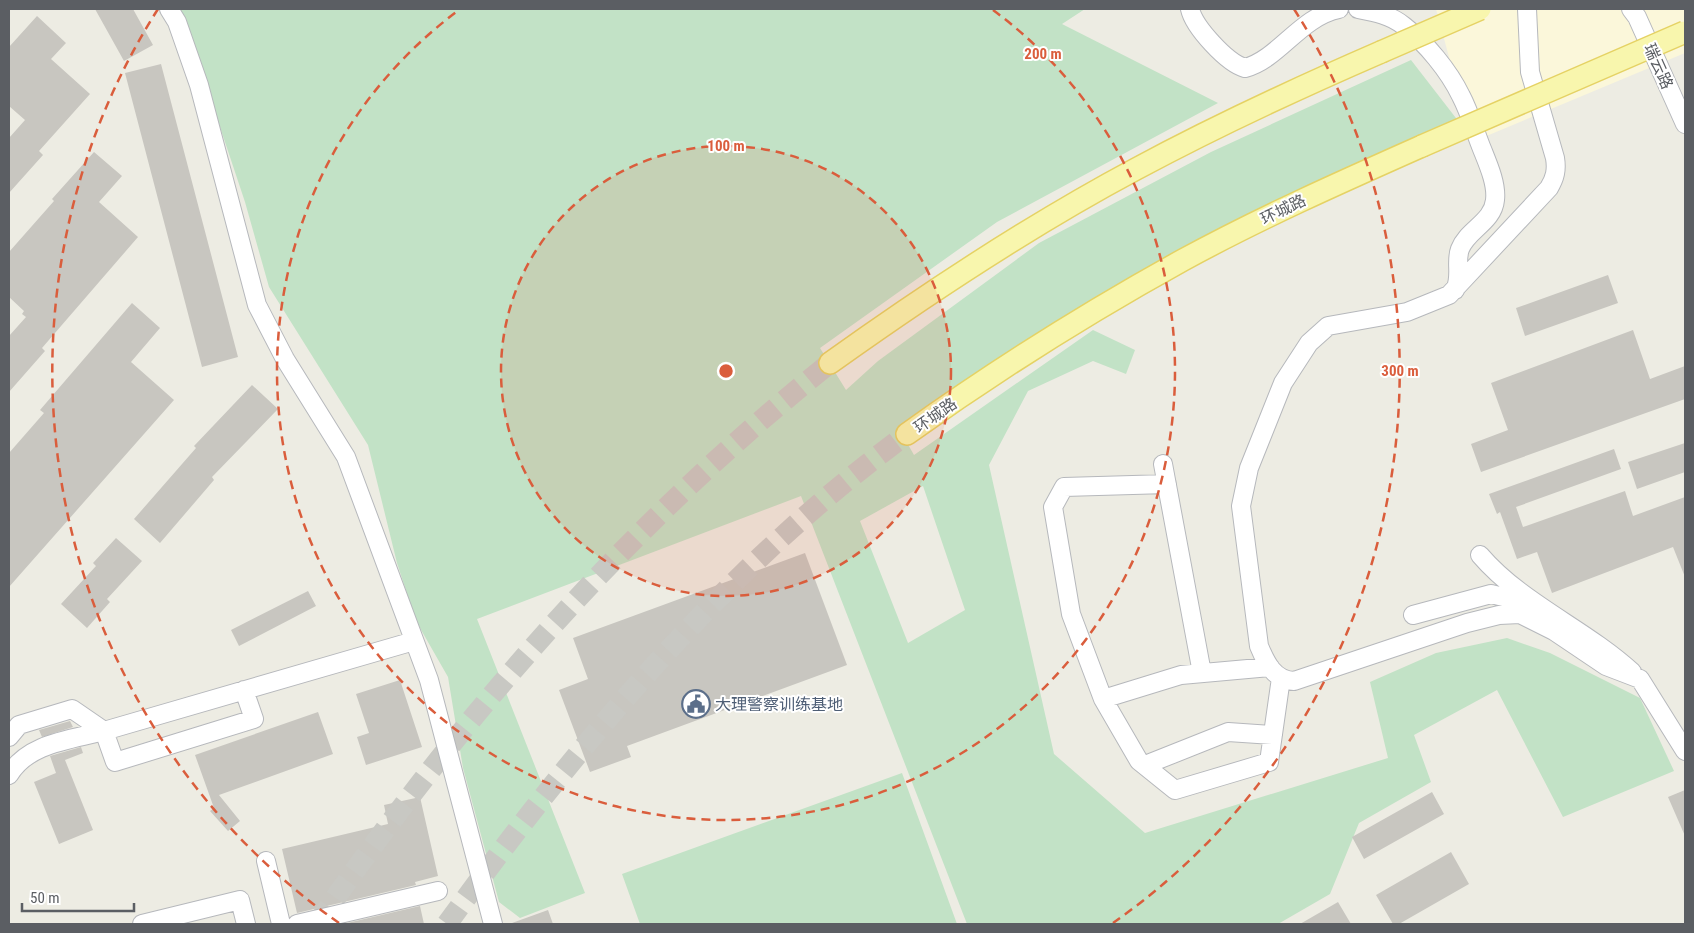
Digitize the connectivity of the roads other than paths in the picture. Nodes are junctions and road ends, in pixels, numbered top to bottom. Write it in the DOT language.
graph roads {
  1 [pos="169,9"];
  2 [pos="1190,9"];
  3 [pos="1339,9"];
  4 [pos="1358,9"];
  5 [pos="1480,9"];
  6 [pos="1527,9"];
  7 [pos="1631,9"];
  8 [pos="1685,32"];
  9 [pos="1685,124"];
  10 [pos="1455,290"];
  11 [pos="830,363"];
  12 [pos="907,434"];
  13 [pos="1163,464"];
  14 [pos="1166,484"];
  15 [pos="1480,555"];
  16 [pos="1542,606"];
  17 [pos="1413,615"];
  18 [pos="414,641"];
  19 [pos="1202,673"];
  20 [pos="1275,673"];
  21 [pos="1640,679"];
  22 [pos="244,690"];
  23 [pos="1103,700"];
  24 [pos="104,731"];
  25 [pos="1273,736"];
  26 [pos="9,737"];
  27 [pos="1685,751"];
  28 [pos="1144,765"];
  29 [pos="9,775"];
  30 [pos="266,861"];
  31 [pos="438,891"];
  32 [pos="142,924"];
  33 [pos="246,924"];
  34 [pos="281,924"];
  35 [pos="297,924"];
  36 [pos="494,924"];
  1 -- 18 [label="street"];
  2 -- 3 [label="street"];
  4 -- 10 [label="street"];
  5 -- 11 [label="main road, bridge"];
  6 -- 10 [label="street"];
  7 -- 9 [label="street, 瑞云路"];
  8 -- 12 [label="main road, 环城路, bridge"];
  10 -- 20 [label="street"];
  13 -- 14 [label="street"];
  14 -- 19 [label="street"];
  14 -- 23 [label="street"];
  15 -- 16 [label="street"];
  16 -- 17 [label="street"];
  16 -- 21 [label="street"];
  18 -- 22 [label="street"];
  18 -- 36 [label="street"];
  19 -- 20 [label="street"];
  19 -- 23 [label="street"];
  20 -- 21 [label="street"];
  20 -- 25 [label="street"];
  21 -- 27 [label="street"];
  22 -- 24 [label="street"];
  22 -- 24 [label="street"];
  23 -- 28 [label="street"];
  24 -- 26 [label="street"];
  24 -- 29 [label="street"];
  25 -- 28 [label="street"];
  25 -- 28 [label="street"];
  30 -- 34 [label="street"];
  31 -- 35 [label="street"];
  32 -- 33 [label="street"];
}
